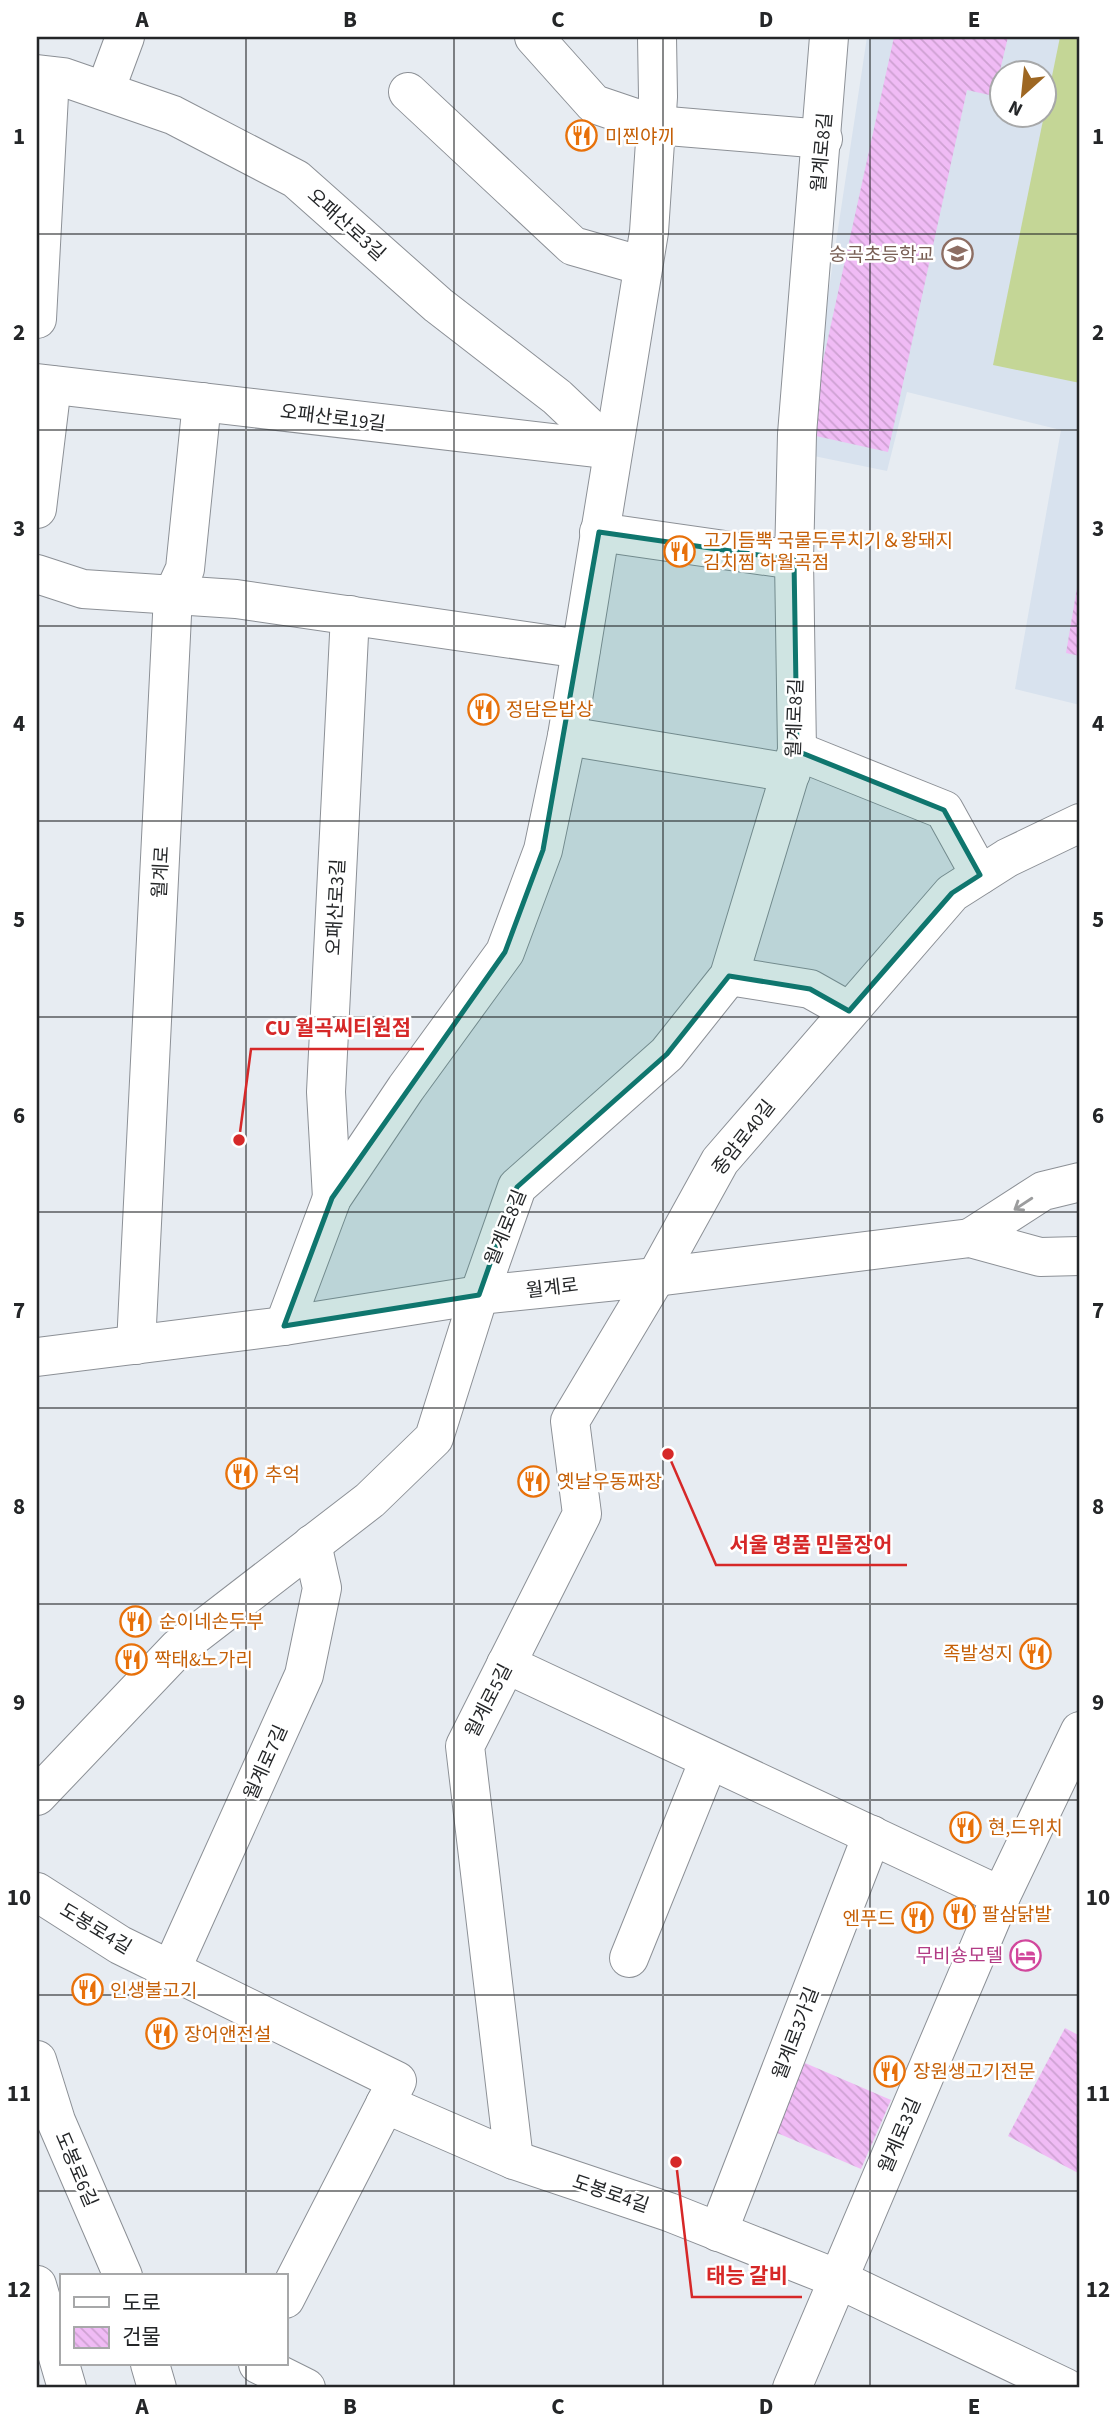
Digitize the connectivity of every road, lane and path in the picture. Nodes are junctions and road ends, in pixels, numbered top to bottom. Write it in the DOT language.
graph roads {
  1 [pos="125,37"];
  2 [pos="534,37"];
  3 [pos="657,37"];
  4 [pos="829,37"];
  5 [pos="44,75"];
  6 [pos="104,91"];
  7 [pos="408,92"];
  8 [pos="656,125"];
  9 [pos="822,139"];
  10 [pos="643,266"];
  11 [pos="37,319"];
  12 [pos="45,384"];
  13 [pos="202,402"];
  14 [pos="613,450"];
  15 [pos="37,509"];
  16 [pos="599,532"];
  17 [pos="794,560"];
  18 [pos="37,574"];
  19 [pos="173,595"];
  20 [pos="350,615"];
  21 [pos="581,649"];
  22 [pos="567,736"];
  23 [pos="794,762"];
  24 [pos="1080,823"];
  25 [pos="980,875"];
  26 [pos="729,976"];
  27 [pos="849,1011"];
  28 [pos="1080,1182"];
  29 [pos="332,1198"];
  30 [pos="970,1238"];
  31 [pos="1080,1256"];
  32 [pos="656,1277"];
  33 [pos="479,1296"];
  34 [pos="284,1326"];
  35 [pos="136,1345"];
  36 [pos="37,1357"];
  37 [pos="312,1544"];
  38 [pos="506,1664"];
  39 [pos="1080,1731"];
  40 [pos="709,1760"];
  41 [pos="37,1796"];
  42 [pos="872,1835"];
  43 [pos="37,1892"];
  44 [pos="1001,1896"];
  45 [pos="629,1958"];
  46 [pos="171,1970"];
  47 [pos="37,2060"];
  48 [pos="385,2104"];
  49 [pos="514,2160"];
  50 [pos="718,2232"];
  51 [pos="122,2274"];
  52 [pos="838,2279"];
  53 [pos="37,2286"];
  54 [pos="287,2295"];
  55 [pos="60,2364"];
  56 [pos="61,2366"];
  57 [pos="151,2366"];
  58 [pos="262,2366"];
  59 [pos="67,2388"];
  60 [pos="157,2388"];
  61 [pos="306,2388"];
  62 [pos="792,2388"];
  63 [pos="1066,2388"];
  1 -- 6 [label="street"];
  2 -- 8 [label="street"];
  3 -- 8 [label="street, 오패산로3길"];
  4 -- 9 [label="street, 월계로8길"];
  5 -- 6 [label="street, 오패산로3길"];
  5 -- 11 [label="street"];
  6 -- 14 [label="street, 오패산로3길"];
  7 -- 10 [label="street"];
  8 -- 9 [label="street"];
  8 -- 10 [label="street, 오패산로3길"];
  9 -- 17 [label="street, 월계로8길"];
  10 -- 14 [label="street, 오패산로3길"];
  12 -- 13 [label="street, 오패산로19길"];
  12 -- 15 [label="street, 오패산로19길"];
  13 -- 14 [label="street, 오패산로19길"];
  13 -- 19 [label="street, 월계로"];
  14 -- 16 [label="street, 오패산로3길"];
  16 -- 17 [label="street"];
  16 -- 21 [label="street, 오패산로3길"];
  17 -- 23 [label="street, 월계로8길"];
  18 -- 19 [label="street"];
  19 -- 20 [label="street"];
  19 -- 35 [label="street, 월계로"];
  20 -- 21 [label="street"];
  20 -- 29 [label="street, 오패산로3길"];
  21 -- 22 [label="street, 오패산로3길"];
  22 -- 23 [label="street"];
  22 -- 29 [label="street, 오패산로3길"];
  23 -- 25 [label="street"];
  23 -- 26 [label="street, 월계로8길"];
  24 -- 25 [label="street, 종암로40길"];
  25 -- 27 [label="street, 종암로40길"];
  26 -- 27 [label="street"];
  26 -- 33 [label="street, 월계로8길"];
  27 -- 32 [label="street, 종암로40길"];
  28 -- 30 [label="street, 월계로, one-way"];
  29 -- 34 [label="street, 오패산로3길"];
  30 -- 31 [label="street, 월계로"];
  30 -- 32 [label="street, 월계로"];
  32 -- 33 [label="street, 월계로"];
  32 -- 38 [label="street, 월계로5길"];
  33 -- 34 [label="street, 월계로"];
  33 -- 37 [label="street"];
  34 -- 35 [label="street, 월계로"];
  35 -- 36 [label="street, 월계로"];
  37 -- 41 [label="street"];
  37 -- 46 [label="street, 월계로7길"];
  38 -- 40 [label="street"];
  38 -- 49 [label="street, 월계로5길"];
  39 -- 44 [label="street, 월계로3길"];
  40 -- 42 [label="street"];
  40 -- 45 [label="street"];
  42 -- 44 [label="street"];
  42 -- 50 [label="street, 월계로3가길"];
  43 -- 46 [label="street, 도봉로4길"];
  44 -- 52 [label="street, 월계로3길"];
  46 -- 48 [label="street, 도봉로4길"];
  47 -- 51 [label="street, 도봉로6길"];
  48 -- 49 [label="street, 도봉로4길"];
  48 -- 54 [label="street, 도봉로4길"];
  49 -- 50 [label="street, 도봉로4길"];
  50 -- 52 [label="street, 도봉로4길"];
  52 -- 62 [label="street, 월계로3길"];
  52 -- 63 [label="street, 도봉로4길"];
  53 -- 55 [label="street"];
  56 -- 59 [label="street"];
  57 -- 60 [label="street"];
  58 -- 61 [label="street"];
}
